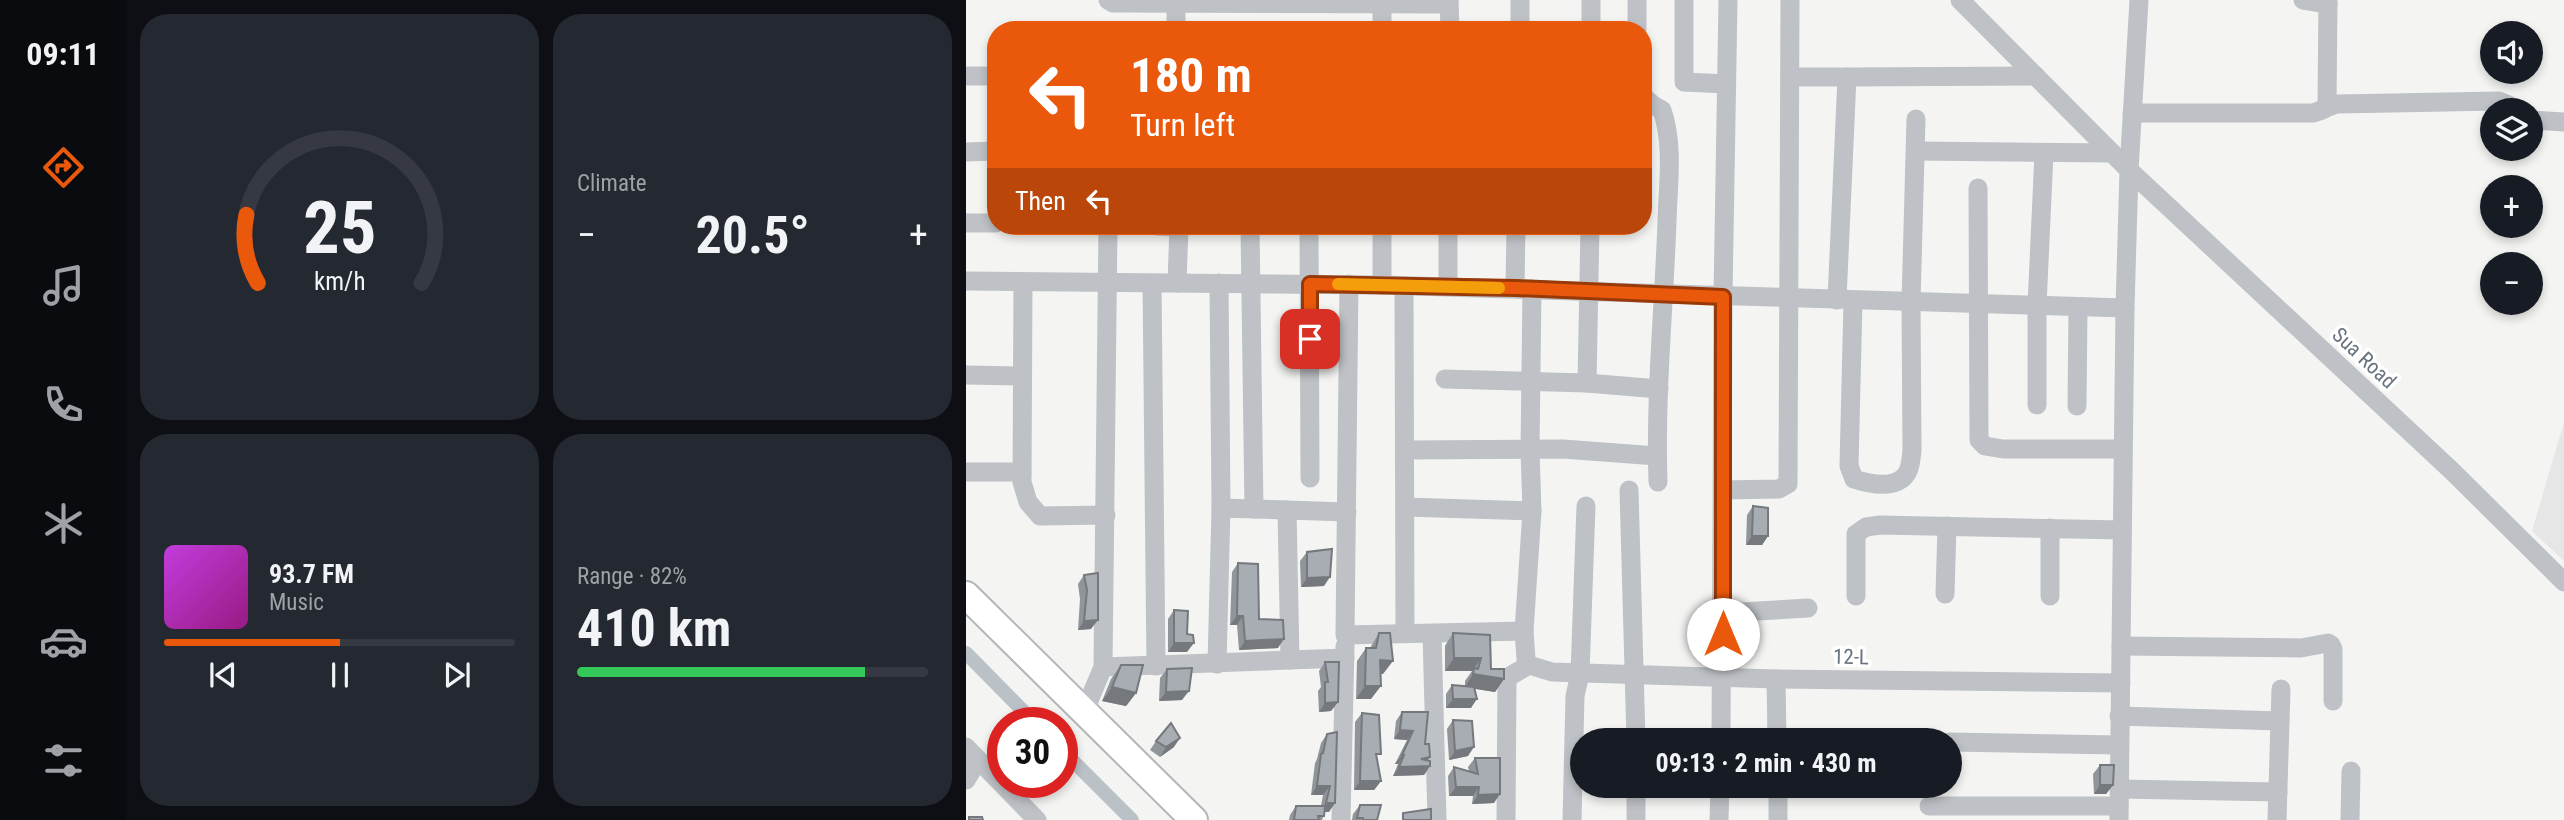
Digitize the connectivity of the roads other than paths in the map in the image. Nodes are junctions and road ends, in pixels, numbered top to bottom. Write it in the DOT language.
graph roads {
  1 [pos="1108,0"];
  2 [pos="1520,0"];
  3 [pos="1591,0"];
  4 [pos="1637,0"];
  5 [pos="1684,0"];
  6 [pos="1728,0"];
  7 [pos="1790,0"];
  8 [pos="1960,0"];
  9 [pos="2139,0"];
  10 [pos="2303,0"];
  11 [pos="1264,1"];
  12 [pos="1382,2"];
  13 [pos="1449,2"];
  14 [pos="2328,2"];
  15 [pos="1176,3"];
  16 [pos="1176,21"];
  17 [pos="1382,21"];
  18 [pos="1450,21"];
  19 [pos="1520,21"];
  20 [pos="1591,21"];
  21 [pos="1637,21"];
  22 [pos="966,76"];
  23 [pos="987,76"];
  24 [pos="2036,76"];
  25 [pos="1790,77"];
  26 [pos="1847,77"];
  27 [pos="1726,84"];
  28 [pos="2480,102"];
  29 [pos="1652,104"];
  30 [pos="2327,106"];
  31 [pos="2132,113"];
  32 [pos="1916,119"];
  33 [pos="2543,121"];
  34 [pos="2564,122"];
  35 [pos="987,151"];
  36 [pos="1916,151"];
  37 [pos="966,152"];
  38 [pos="2044,153"];
  39 [pos="2112,153"];
  40 [pos="2129,170"];
  41 [pos="1978,188"];
  42 [pos="966,223"];
  43 [pos="987,223"];
  44 [pos="1108,235"];
  45 [pos="1179,235"];
  46 [pos="1250,235"];
  47 [pos="1309,235"];
  48 [pos="1382,235"];
  49 [pos="1448,235"];
  50 [pos="1517,235"];
  51 [pos="1590,235"];
  52 [pos="966,281"];
  53 [pos="1023,282"];
  54 [pos="1108,282"];
  55 [pos="1152,283"];
  56 [pos="1177,283"];
  57 [pos="1219,283"];
  58 [pos="1252,284"];
  59 [pos="1310,284"];
  60 [pos="1349,284"];
  61 [pos="1382,285"];
  62 [pos="1404,286"];
  63 [pos="1448,286"];
  64 [pos="1523,288"];
  65 [pos="1589,291"];
  66 [pos="1665,294"];
  67 [pos="1723,297"];
  68 [pos="1789,299"];
  69 [pos="1845,300"];
  70 [pos="1911,302"];
  71 [pos="1979,304"];
  72 [pos="2038,306"];
  73 [pos="2078,307"];
  74 [pos="2125,308"];
  75 [pos="966,375"];
  76 [pos="1022,376"];
  77 [pos="1445,379"];
  78 [pos="1532,382"];
  79 [pos="1587,383"];
  80 [pos="1659,390"];
  81 [pos="2037,405"];
  82 [pos="2077,406"];
  83 [pos="2123,449"];
  84 [pos="1406,450"];
  85 [pos="1530,450"];
  86 [pos="1657,456"];
  87 [pos="966,472"];
  88 [pos="1022,472"];
  89 [pos="1310,478"];
  90 [pos="1657,482"];
  91 [pos="1629,490"];
  92 [pos="1723,490"];
  93 [pos="1586,506"];
  94 [pos="1405,507"];
  95 [pos="1221,508"];
  96 [pos="1254,509"];
  97 [pos="1287,510"];
  98 [pos="1532,511"];
  99 [pos="1346,512"];
  100 [pos="1106,515"];
  101 [pos="1947,526"];
  102 [pos="2050,528"];
  103 [pos="2122,530"];
  104 [pos="2564,582"];
  105 [pos="966,594"];
  106 [pos="1945,594"];
  107 [pos="1856,596"];
  108 [pos="2050,596"];
  109 [pos="1808,608"];
  110 [pos="1723,613"];
  111 [pos="966,615"];
  112 [pos="1524,631"];
  113 [pos="1405,633"];
  114 [pos="1432,634"];
  115 [pos="1345,635"];
  116 [pos="2121,646"];
  117 [pos="1345,657"];
  118 [pos="1290,660"];
  119 [pos="1217,664"];
  120 [pos="1530,665"];
  121 [pos="1156,666"];
  122 [pos="1103,667"];
  123 [pos="1580,674"];
  124 [pos="1636,676"];
  125 [pos="1723,676"];
  126 [pos="1776,679"];
  127 [pos="2120,683"];
  128 [pos="2281,689"];
  129 [pos="2333,701"];
  130 [pos="1085,710"];
  131 [pos="2119,716"];
  132 [pos="2280,721"];
  133 [pos="1636,728"];
  134 [pos="1721,728"];
  135 [pos="1777,728"];
  136 [pos="1962,742"];
  137 [pos="2118,745"];
  138 [pos="972,753"];
  139 [pos="2351,771"];
  140 [pos="966,780"];
  141 [pos="2278,792"];
  142 [pos="1636,798"];
  143 [pos="1720,798"];
  144 [pos="1778,798"];
  145 [pos="2119,805"];
  146 [pos="1929,806"];
  147 [pos="1018,812"];
  148 [pos="1037,820"];
  149 [pos="1173,820"];
  150 [pos="1194,820"];
  151 [pos="1341,820"];
  152 [pos="1437,820"];
  153 [pos="1506,820"];
  154 [pos="1572,820"];
  155 [pos="1636,820"];
  156 [pos="1719,820"];
  157 [pos="1778,820"];
  158 [pos="2277,820"];
  159 [pos="2350,820"];
  1 -- 15 [label="street"];
  2 -- 19 [label="street"];
  3 -- 20 [label="street"];
  4 -- 21 [label="street"];
  5 -- 27 [label="street"];
  6 -- 27 [label="street"];
  7 -- 25 [label="street"];
  8 -- 24 [label="street, Sua Road"];
  9 -- 31 [label="street"];
  10 -- 14 [label="street"];
  11 -- 12 [label="street"];
  11 -- 15 [label="street"];
  12 -- 13 [label="street"];
  12 -- 17 [label="street"];
  13 -- 18 [label="street"];
  14 -- 30 [label="street"];
  15 -- 16 [label="street"];
  22 -- 23 [label="street"];
  24 -- 26 [label="street"];
  24 -- 39 [label="street, Sua Road"];
  25 -- 26 [label="street"];
  25 -- 68 [label="street"];
  26 -- 69 [label="street"];
  27 -- 67 [label="street"];
  28 -- 30 [label="street"];
  29 -- 66 [label="street"];
  30 -- 31 [label="street"];
  31 -- 40 [label="street"];
  32 -- 36 [label="street"];
  33 -- 34 [label="street"];
  35 -- 37 [label="street"];
  36 -- 38 [label="street"];
  36 -- 70 [label="street"];
  38 -- 39 [label="street"];
  38 -- 72 [label="street"];
  39 -- 40 [label="street, Sua Road"];
  40 -- 74 [label="street"];
  40 -- 104 [label="street, Sua Road"];
  41 -- 71 [label="street"];
  42 -- 43 [label="street"];
  44 -- 54 [label="street"];
  45 -- 56 [label="street"];
  46 -- 58 [label="street"];
  47 -- 59 [label="street"];
  48 -- 61 [label="street"];
  49 -- 63 [label="street"];
  50 -- 64 [label="street"];
  51 -- 65 [label="street"];
  52 -- 53 [label="street"];
  53 -- 54 [label="street"];
  53 -- 76 [label="street"];
  54 -- 55 [label="street"];
  54 -- 100 [label="street"];
  55 -- 56 [label="street"];
  55 -- 121 [label="street"];
  56 -- 57 [label="street"];
  57 -- 58 [label="street"];
  57 -- 95 [label="street"];
  58 -- 59 [label="street"];
  58 -- 96 [label="street"];
  59 -- 60 [label="street"];
  59 -- 89 [label="street"];
  60 -- 61 [label="street"];
  60 -- 99 [label="street"];
  61 -- 62 [label="street"];
  62 -- 63 [label="street"];
  62 -- 84 [label="street"];
  63 -- 64 [label="street"];
  64 -- 65 [label="street"];
  64 -- 78 [label="street"];
  65 -- 66 [label="street"];
  65 -- 79 [label="street"];
  66 -- 67 [label="street"];
  66 -- 80 [label="street"];
  67 -- 68 [label="street"];
  67 -- 92 [label="street"];
  68 -- 69 [label="street"];
  68 -- 92 [label="street"];
  69 -- 70 [label="street"];
  69 -- 70 [label="street"];
  70 -- 71 [label="street"];
  71 -- 72 [label="street"];
  71 -- 83 [label="street"];
  72 -- 73 [label="street"];
  72 -- 81 [label="street"];
  73 -- 74 [label="street"];
  73 -- 82 [label="street"];
  74 -- 83 [label="street"];
  75 -- 76 [label="street"];
  76 -- 88 [label="street"];
  77 -- 78 [label="street"];
  78 -- 79 [label="street"];
  78 -- 85 [label="street"];
  79 -- 80 [label="street"];
  80 -- 86 [label="street"];
  83 -- 103 [label="street"];
  84 -- 85 [label="street"];
  84 -- 94 [label="street"];
  85 -- 86 [label="street"];
  85 -- 98 [label="street"];
  86 -- 90 [label="street"];
  87 -- 88 [label="street"];
  88 -- 100 [label="street"];
  91 -- 124 [label="street"];
  92 -- 110 [label="street"];
  93 -- 123 [label="street"];
  94 -- 98 [label="street"];
  94 -- 113 [label="street"];
  95 -- 96 [label="street"];
  95 -- 119 [label="street"];
  96 -- 97 [label="street"];
  97 -- 99 [label="street"];
  97 -- 118 [label="street"];
  98 -- 112 [label="street"];
  99 -- 115 [label="street"];
  100 -- 122 [label="street"];
  101 -- 102 [label="street"];
  101 -- 106 [label="street"];
  101 -- 107 [label="street"];
  102 -- 103 [label="street"];
  102 -- 108 [label="street"];
  103 -- 116 [label="street"];
  105 -- 130 [label="highway"];
  109 -- 110 [label="street"];
  110 -- 125 [label="street"];
  111 -- 149 [label="highway"];
  112 -- 114 [label="street"];
  112 -- 120 [label="street"];
  113 -- 114 [label="street"];
  113 -- 115 [label="street"];
  114 -- 152 [label="street"];
  115 -- 117 [label="street"];
  116 -- 127 [label="street"];
  116 -- 129 [label="street"];
  117 -- 118 [label="street"];
  117 -- 151 [label="street"];
  118 -- 119 [label="street"];
  119 -- 121 [label="street"];
  120 -- 123 [label="street, 12-L"];
  120 -- 153 [label="street"];
  121 -- 122 [label="street"];
  122 -- 130 [label="street"];
  123 -- 124 [label="street, 12-L"];
  123 -- 154 [label="street"];
  124 -- 125 [label="street, 12-L"];
  124 -- 133 [label="street"];
  125 -- 126 [label="street, 12-L"];
  125 -- 134 [label="street"];
  126 -- 127 [label="street, 12-L"];
  126 -- 135 [label="street"];
  127 -- 131 [label="street"];
  128 -- 132 [label="street"];
  130 -- 150 [label="highway"];
  131 -- 132 [label="street"];
  131 -- 137 [label="street"];
  132 -- 141 [label="street"];
  136 -- 137 [label="street"];
  137 -- 145 [label="street"];
  138 -- 140 [label="street"];
  138 -- 147 [label="street"];
  139 -- 159 [label="street"];
  141 -- 145 [label="street"];
  141 -- 158 [label="street"];
  142 -- 155 [label="street"];
  143 -- 156 [label="street"];
  144 -- 157 [label="street"];
  145 -- 146 [label="street"];
  147 -- 148 [label="street"];
}
